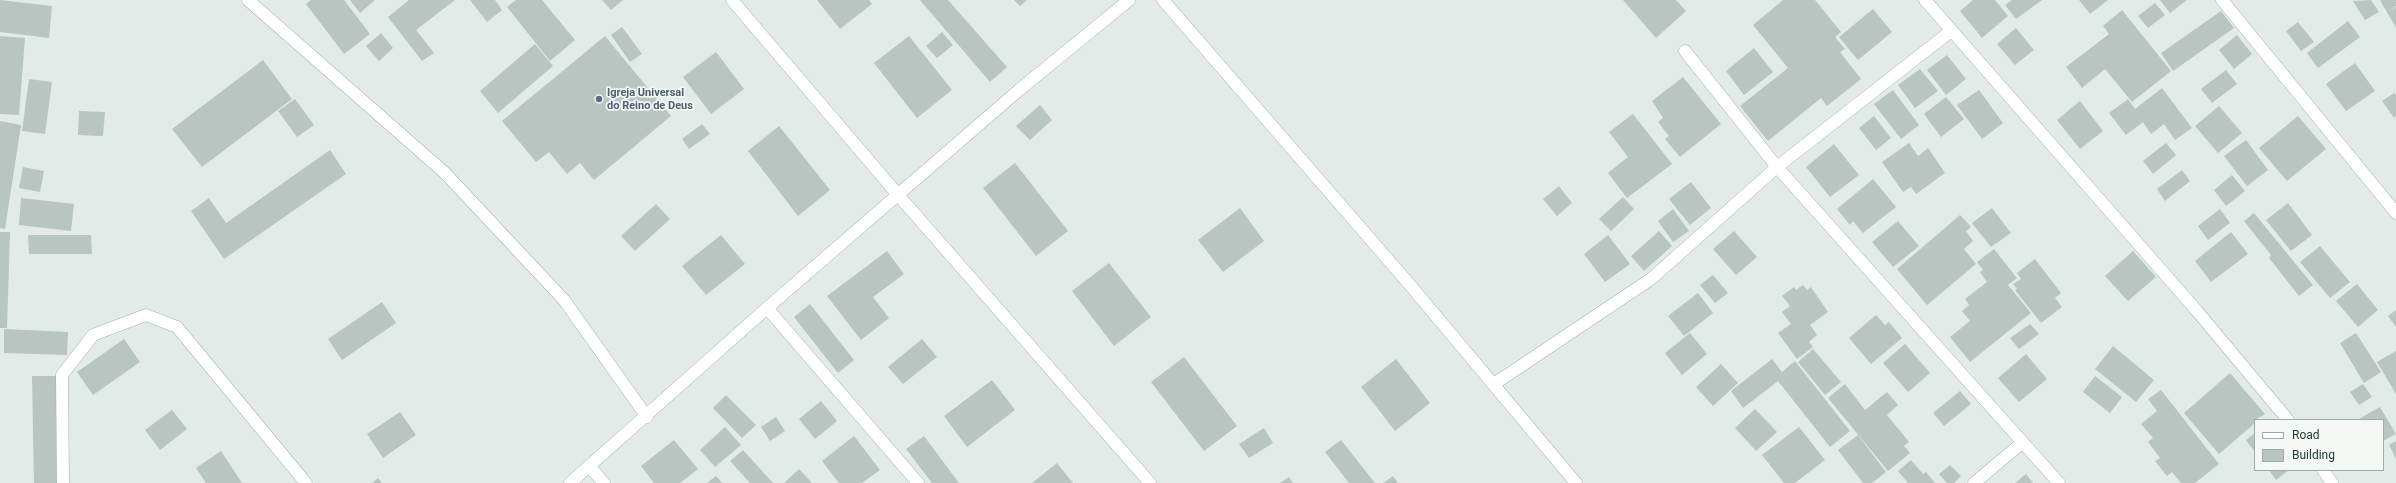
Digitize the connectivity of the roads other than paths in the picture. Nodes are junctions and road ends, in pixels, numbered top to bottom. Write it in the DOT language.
graph roads {
  1 [pos="248,0"];
  2 [pos="732,0"];
  3 [pos="1129,0"];
  4 [pos="1925,0"];
  5 [pos="2222,0"];
  6 [pos="1169,2"];
  7 [pos="1950,31"];
  8 [pos="1685,51"];
  9 [pos="1777,167"];
  10 [pos="899,196"];
  11 [pos="2396,213"];
  12 [pos="767,308"];
  13 [pos="1494,384"];
  14 [pos="647,416"];
  15 [pos="2287,419"];
  16 [pos="2023,442"];
  17 [pos="589,466"];
  18 [pos="2324,471"];
  19 [pos="63,483"];
  20 [pos="306,483"];
  21 [pos="570,483"];
  22 [pos="604,483"];
  23 [pos="918,483"];
  24 [pos="1150,483"];
  25 [pos="1576,483"];
  26 [pos="1974,483"];
  27 [pos="2059,483"];
  28 [pos="2332,483"];
  1 -- 14 [label="street"];
  2 -- 10 [label="street"];
  3 -- 10 [label="street"];
  4 -- 7 [label="street"];
  5 -- 11 [label="street"];
  6 -- 13 [label="street"];
  7 -- 9 [label="street"];
  7 -- 15 [label="street"];
  8 -- 9 [label="street"];
  9 -- 13 [label="street"];
  9 -- 16 [label="street"];
  10 -- 12 [label="street"];
  10 -- 24 [label="street"];
  12 -- 14 [label="street"];
  12 -- 23 [label="street"];
  13 -- 25 [label="street"];
  14 -- 17 [label="street"];
  16 -- 26 [label="street"];
  16 -- 27 [label="street"];
  17 -- 21 [label="street"];
  17 -- 22 [label="street"];
  18 -- 28 [label="street"];
  19 -- 20 [label="street"];
}
